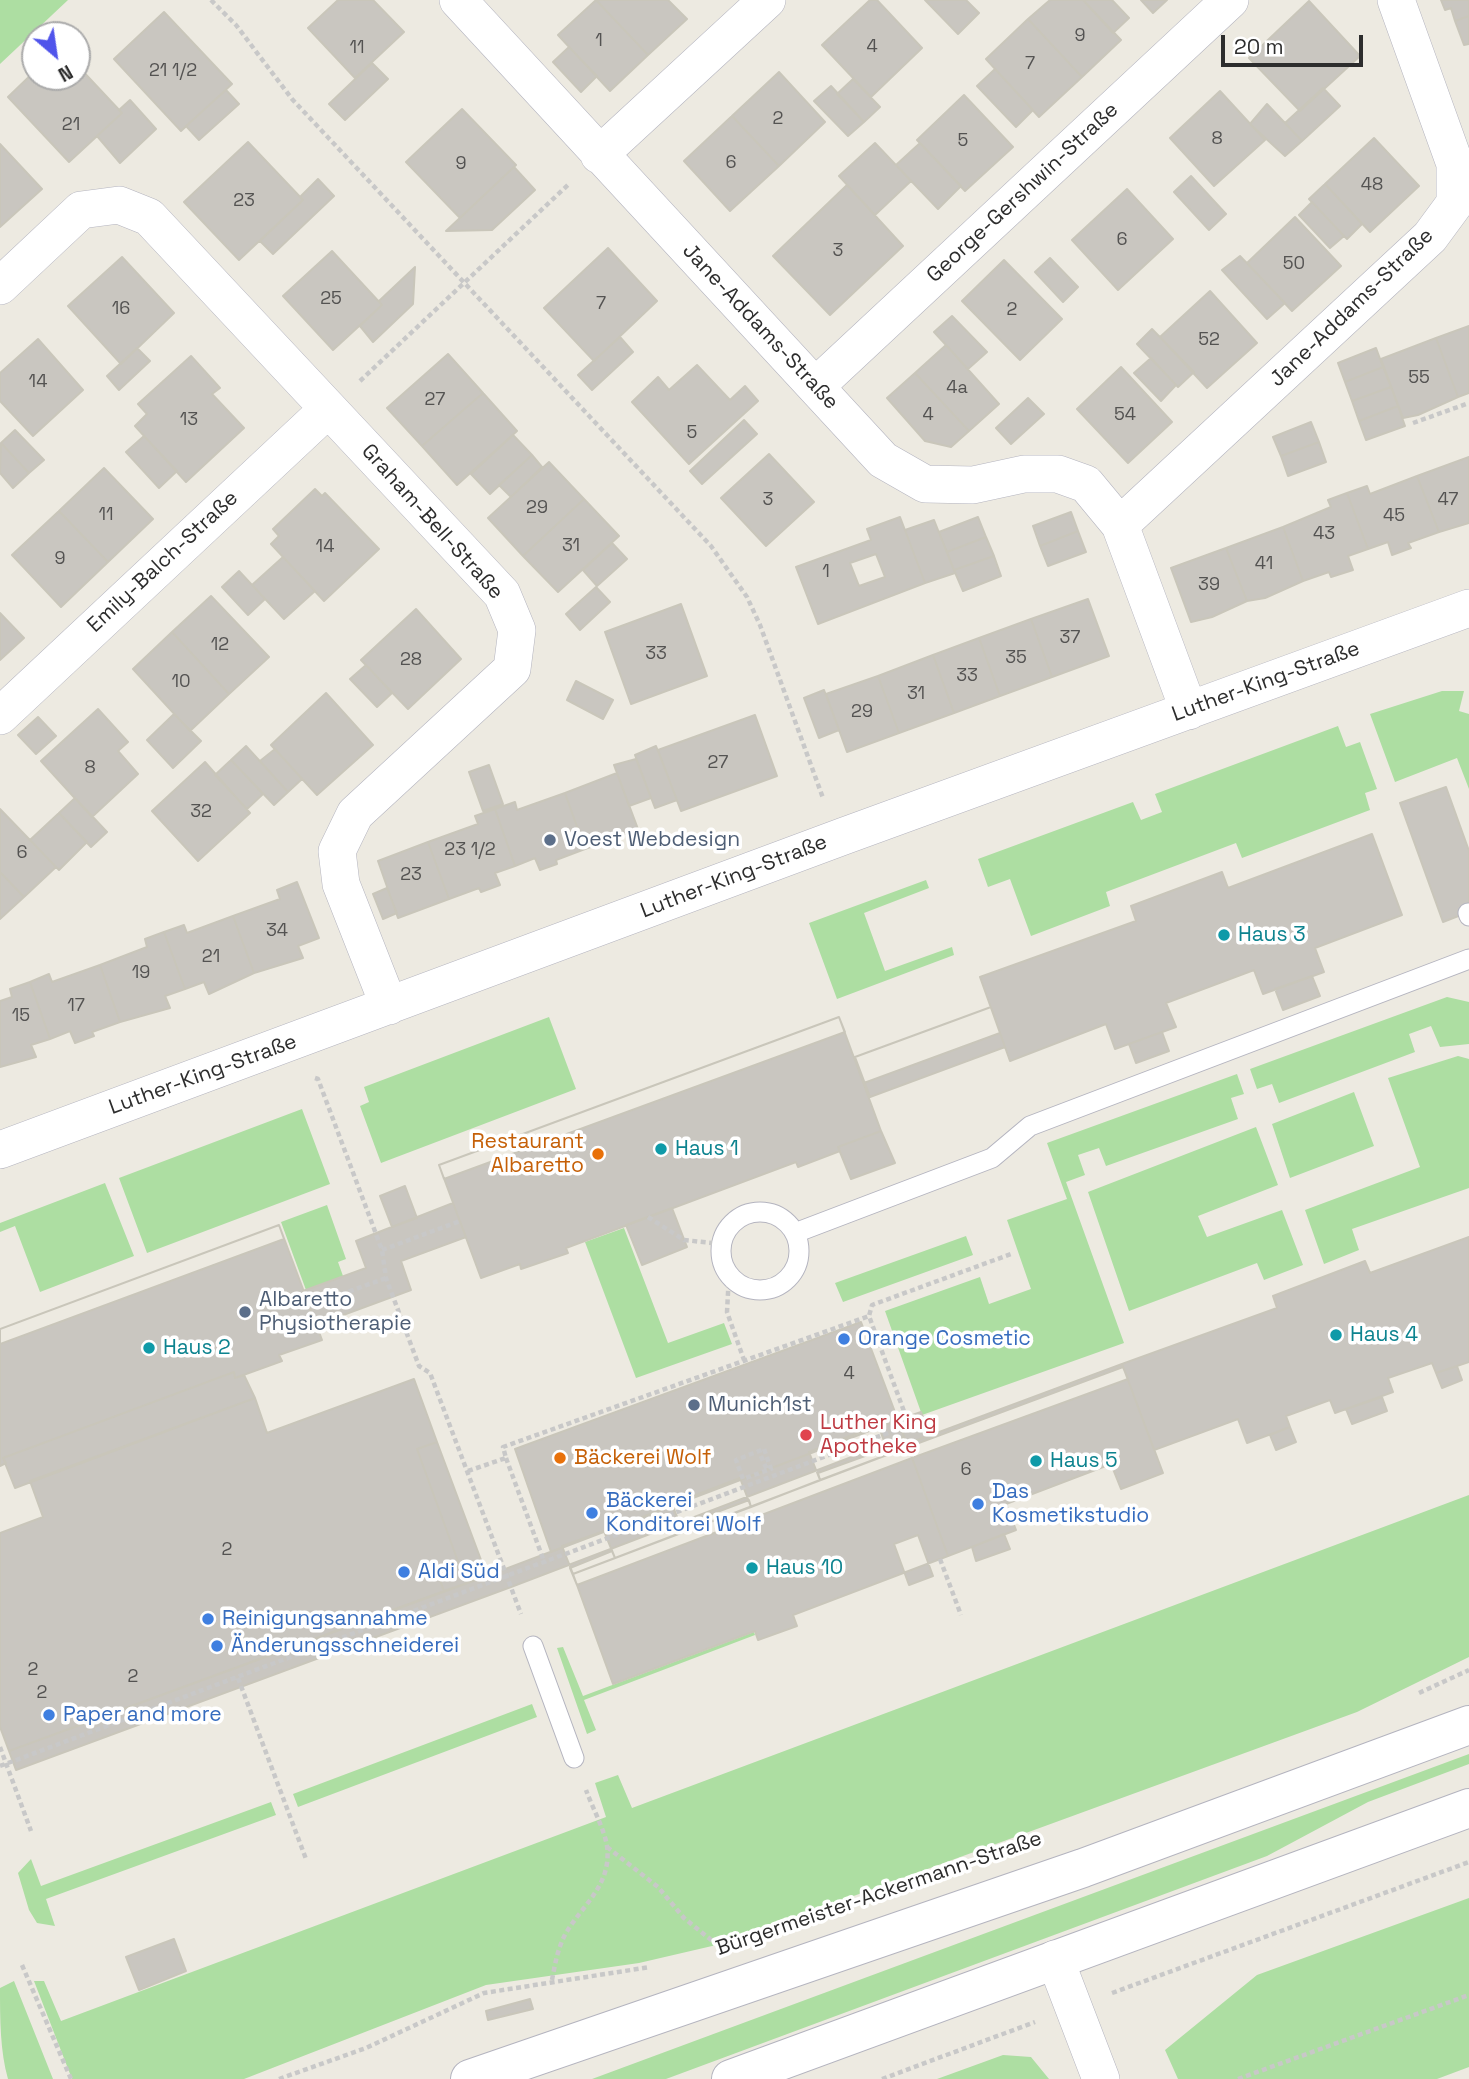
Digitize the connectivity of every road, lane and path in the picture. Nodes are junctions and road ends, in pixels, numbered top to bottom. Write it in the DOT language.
graph roads {
  1 [pos="211,0"];
  2 [pos="458,0"];
  3 [pos="767,0"];
  4 [pos="1230,0"];
  5 [pos="1396,0"];
  6 [pos="598,155"];
  7 [pos="467,283"];
  8 [pos="0,286"];
  9 [pos="816,386"];
  10 [pos="1469,403"];
  11 [pos="328,410"];
  12 [pos="1413,423"];
  13 [pos="1120,525"];
  14 [pos="1469,608"];
  15 [pos="1189,710"];
  16 [pos="0,716"];
  17 [pos="838,838"];
  18 [pos="1469,959"];
  19 [pos="389,1006"];
  20 [pos="293,1041"];
  21 [pos="0,1150"];
  22 [pos="648,1217"];
  23 [pos="460,1221"];
  24 [pos="795,1233"];
  25 [pos="722,1244"];
  26 [pos="382,1250"];
  27 [pos="1011,1254"];
  28 [pos="729,1274"];
  29 [pos="386,1278"];
  30 [pos="309,1306"];
  31 [pos="869,1316"];
  32 [pos="744,1360"];
  33 [pos="896,1440"];
  34 [pos="900,1450"];
  35 [pos="761,1456"];
  36 [pos="506,1458"];
  37 [pos="766,1470"];
  38 [pos="468,1471"];
  39 [pos="770,1478"];
  40 [pos="940,1559"];
  41 [pos="545,1563"];
  42 [pos="508,1578"];
  43 [pos="961,1615"];
  44 [pos="533,1646"];
  45 [pos="1469,1670"];
  46 [pos="238,1678"];
  47 [pos="1411,1697"];
  48 [pos="1469,1724"];
  49 [pos="0,1746"];
  50 [pos="574,1758"];
  51 [pos="6,1763"];
  52 [pos="0,1766"];
  53 [pos="1469,1808"];
  54 [pos="31,1831"];
  55 [pos="607,1846"];
  56 [pos="306,1859"];
  57 [pos="1469,1862"];
  58 [pos="714,1954"];
  59 [pos="1055,1959"];
  60 [pos="22,1965"];
  61 [pos="655,1967"];
  62 [pos="552,1980"];
  63 [pos="1469,1996"];
  64 [pos="1074,2007"];
  65 [pos="71,2079"];
  66 [pos="279,2079"];
  67 [pos="470,2079"];
  68 [pos="731,2079"];
  69 [pos="882,2079"];
  70 [pos="1101,2079"];
  71 [pos="1238,2079"];
  1 -- 7 [label="path"];
  2 -- 6 [label="street, Jane-Addams-Straße"];
  3 -- 6 [label="street"];
  4 -- 9 [label="street, George-Gershwin-Straße"];
  5 -- 13 [label="street, Jane-Addams-Straße"];
  6 -- 7 [label="path"];
  6 -- 9 [label="street, Jane-Addams-Straße"];
  7 -- 11 [label="path"];
  7 -- 17 [label="path"];
  8 -- 11 [label="street, Graham-Bell-Straße"];
  9 -- 13 [label="street, Jane-Addams-Straße"];
  10 -- 12 [label="path"];
  11 -- 16 [label="street, Emily-Balch-Straße"];
  11 -- 19 [label="street, Graham-Bell-Straße"];
  13 -- 15 [label="street, Jane-Addams-Straße"];
  14 -- 15 [label="street, Luther-King-Straße"];
  15 -- 17 [label="street, Luther-King-Straße"];
  17 -- 19 [label="street, Luther-King-Straße"];
  18 -- 24 [label="lane"];
  19 -- 20 [label="street, Luther-King-Straße"];
  20 -- 21 [label="street, Luther-King-Straße"];
  20 -- 26 [label="path"];
  22 -- 25 [label="path"];
  23 -- 26 [label="path"];
  24 -- 25 [label="lane"];
  24 -- 28 [label="lane"];
  25 -- 28 [label="lane"];
  26 -- 29 [label="path"];
  27 -- 31 [label="path"];
  28 -- 32 [label="path"];
  29 -- 30 [label="path"];
  29 -- 38 [label="path"];
  31 -- 32 [label="path"];
  31 -- 39 [label="path"];
  32 -- 36 [label="path"];
  33 -- 34 [label="path"];
  35 -- 37 [label="path"];
  36 -- 38 [label="path"];
  36 -- 41 [label="path"];
  37 -- 37 [label="path"];
  37 -- 39 [label="path"];
  38 -- 42 [label="path"];
  39 -- 41 [label="path"];
  40 -- 43 [label="path"];
  41 -- 42 [label="path"];
  42 -- 44 [label="path"];
  42 -- 46 [label="path"];
  44 -- 50 [label="lane"];
  45 -- 47 [label="path"];
  46 -- 51 [label="path"];
  46 -- 56 [label="path"];
  48 -- 67 [label="main road, Bürgermeister-Ackermann-Straße"];
  49 -- 51 [label="path"];
  50 -- 55 [label="path"];
  51 -- 52 [label="path"];
  51 -- 54 [label="path"];
  53 -- 59 [label="main road"];
  55 -- 58 [label="path, Bürgermeister-Ackermann-Straße"];
  55 -- 62 [label="path"];
  57 -- 64 [label="path"];
  59 -- 64 [label="street"];
  59 -- 68 [label="main road"];
  60 -- 65 [label="path"];
  61 -- 62 [label="path"];
  62 -- 66 [label="path"];
  63 -- 71 [label="path"];
  64 -- 69 [label="path"];
  64 -- 70 [label="street"];
}
